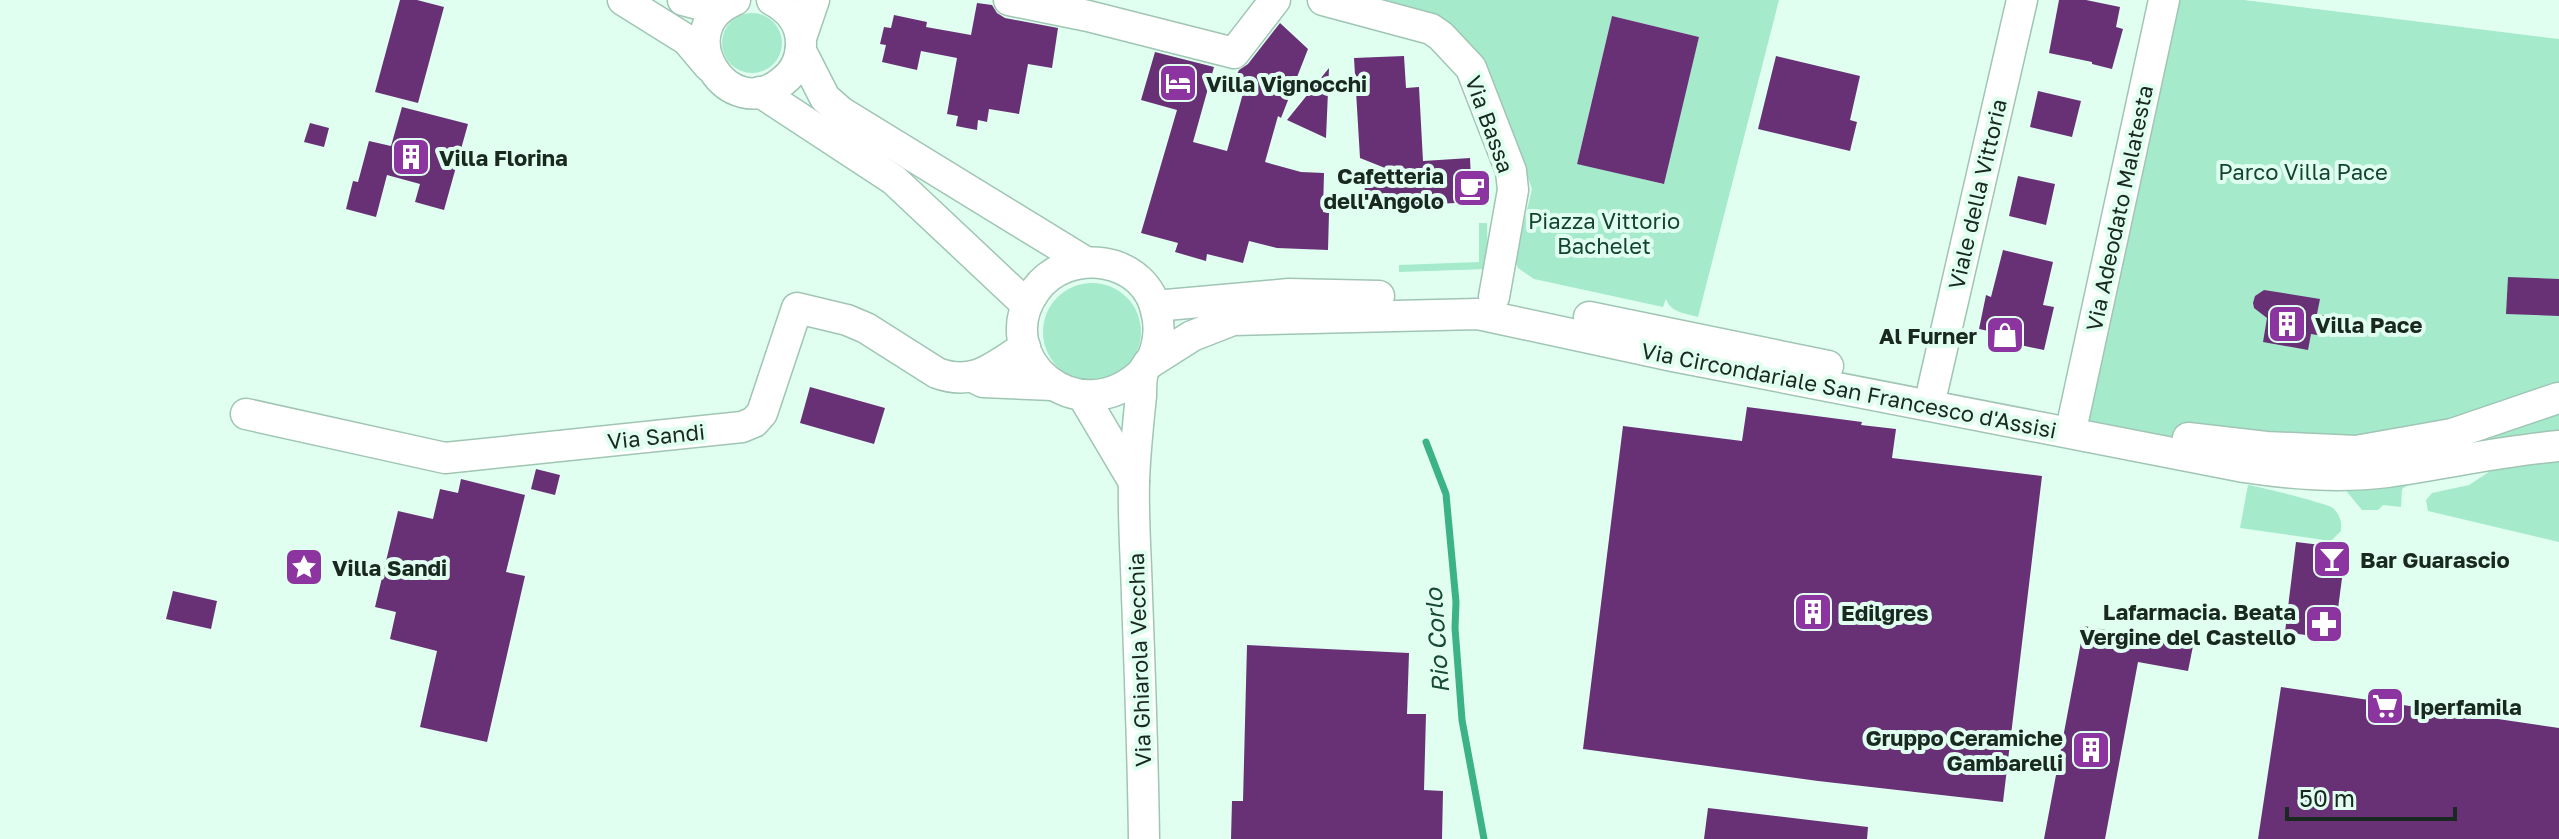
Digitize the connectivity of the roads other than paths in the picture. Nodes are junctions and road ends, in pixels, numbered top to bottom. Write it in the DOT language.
graph roads {
  1 [pos="623,0"];
  2 [pos="683,0"];
  3 [pos="772,0"];
  4 [pos="814,0"];
  5 [pos="1009,0"];
  6 [pos="1275,0"];
  7 [pos="1323,0"];
  8 [pos="2022,0"];
  9 [pos="2164,0"];
  10 [pos="732,1"];
  11 [pos="801,45"];
  12 [pos="709,66"];
  13 [pos="760,92"];
  14 [pos="1084,261"];
  15 [pos="1494,297"];
  16 [pos="1027,305"];
  17 [pos="1155,306"];
  18 [pos="1025,347"];
  19 [pos="1146,368"];
  20 [pos="975,378"];
  21 [pos="1053,385"];
  22 [pos="1933,388"];
  23 [pos="1083,396"];
  24 [pos="2559,397"];
  25 [pos="246,414"];
  26 [pos="2074,416"];
  27 [pos="2559,420"];
  28 [pos="2559,446"];
  29 [pos="1134,482"];
  30 [pos="1144,839"];
  1 -- 12 [label="street"];
  2 -- 10 [label="street"];
  3 -- 11 [label="street"];
  4 -- 11 [label="street"];
  5 -- 6 [label="street"];
  7 -- 15 [label="street, Via Bassa"];
  8 -- 22 [label="street, Viale della Vittoria"];
  9 -- 26 [label="street, Via Adeodato Malatesta"];
  10 -- 12 [label="street"];
  11 -- 13 [label="street"];
  11 -- 14 [label="street"];
  12 -- 13 [label="street"];
  13 -- 16 [label="street"];
  14 -- 16 [label="street"];
  14 -- 17 [label="street"];
  15 -- 17 [label="street, Via Circondariale San Francesco d'Assisi"];
  15 -- 22 [label="street, Via Circondariale San Francesco d'Assisi"];
  16 -- 18 [label="street"];
  17 -- 19 [label="street"];
  18 -- 20 [label="street"];
  18 -- 21 [label="street"];
  19 -- 23 [label="street, Via Circondariale San Francesco d'Assisi"];
  19 -- 28 [label="street, Via Circondariale San Francesco d'Assisi"];
  19 -- 29 [label="street, Via Ghiarola Vecchia"];
  20 -- 21 [label="street, Via Sandi"];
  20 -- 25 [label="street, Via Sandi"];
  21 -- 23 [label="street"];
  22 -- 26 [label="street, Via Circondariale San Francesco d'Assisi"];
  23 -- 29 [label="street, Via Ghiarola Vecchia"];
  24 -- 26 [label="street, Via Circondariale San Francesco d'Assisi"];
  24 -- 27 [label="street, Via Circondariale San Francesco d'Assisi"];
  29 -- 30 [label="street, Via Ghiarola Vecchia"];
}
